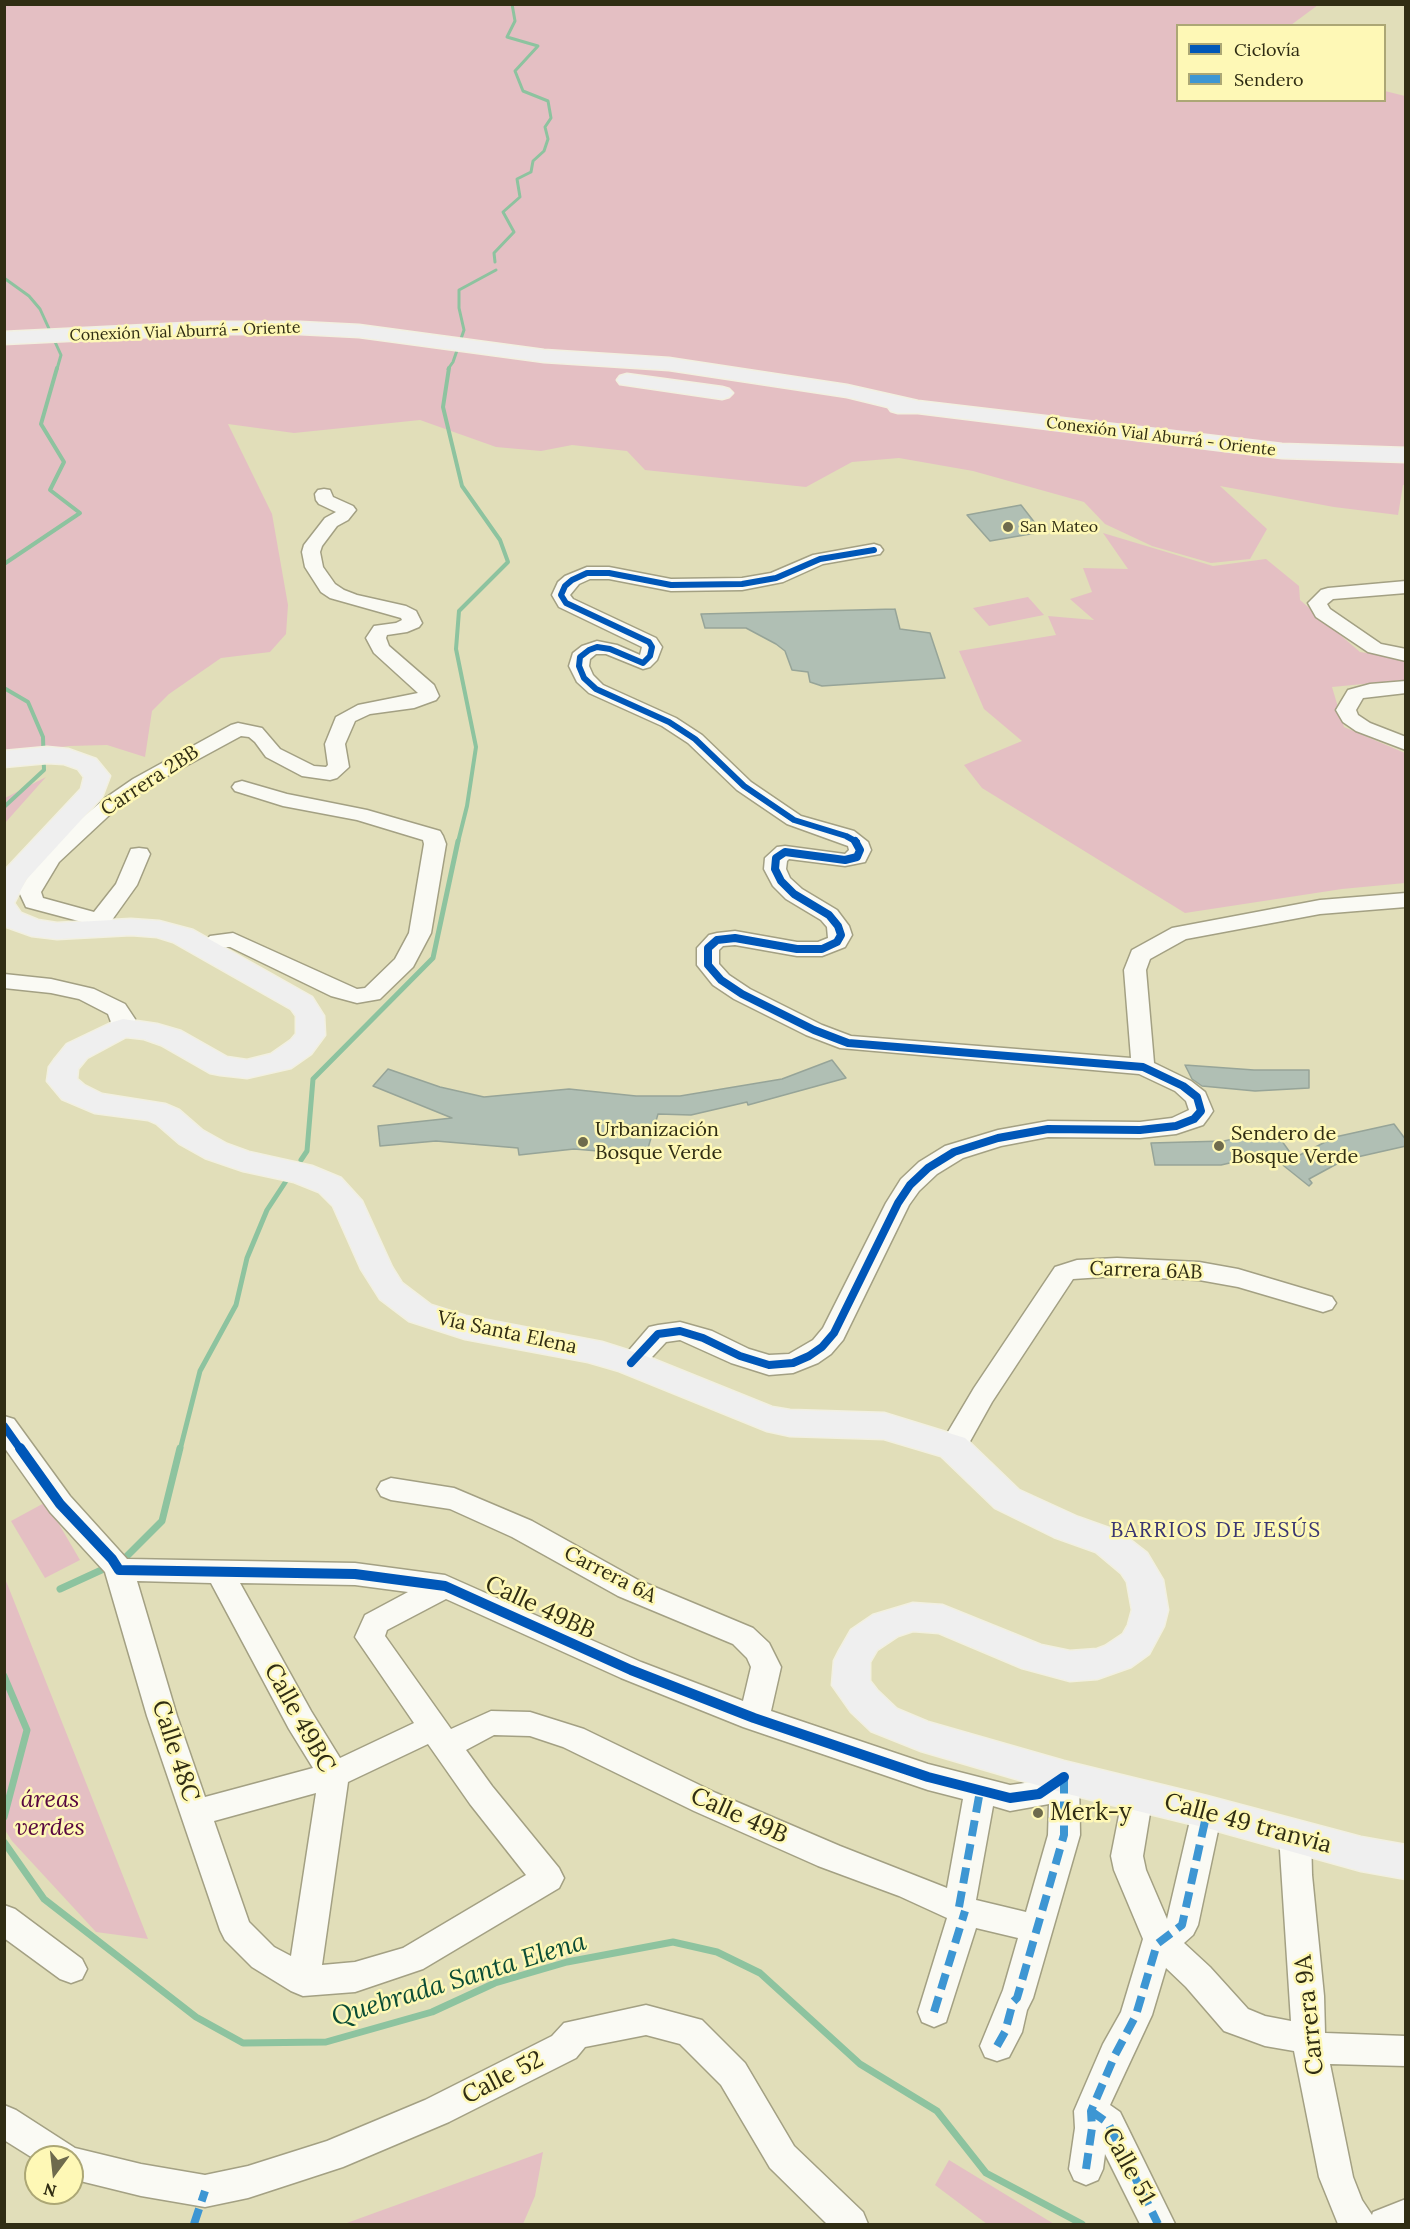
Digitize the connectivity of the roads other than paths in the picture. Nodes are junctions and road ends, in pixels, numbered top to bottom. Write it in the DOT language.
graph roads {
  1 [pos="10,338"];
  2 [pos="538,356"];
  3 [pos="609,366"];
  4 [pos="1406,455"];
  5 [pos="324,494"];
  6 [pos="874,550"];
  7 [pos="1406,587"];
  8 [pos="1406,655"];
  9 [pos="1406,687"];
  10 [pos="1406,744"];
  11 [pos="4,759"];
  12 [pos="242,788"];
  13 [pos="139,854"];
  14 [pos="8,885"];
  15 [pos="1406,900"];
  16 [pos="4,908"];
  17 [pos="97,924"];
  18 [pos="207,950"];
  19 [pos="4,981"];
  20 [pos="123,1028"];
  21 [pos="1143,1067"];
  22 [pos="1323,1303"];
  23 [pos="631,1363"];
  24 [pos="4,1426"];
  25 [pos="953,1447"];
  26 [pos="16,1451"];
  27 [pos="391,1488"];
  28 [pos="115,1564"];
  29 [pos="220,1573"];
  30 [pos="445,1586"];
  31 [pos="754,1718"];
  32 [pos="884,1720"];
  33 [pos="439,1737"];
  34 [pos="334,1775"];
  35 [pos="1065,1777"];
  36 [pos="980,1791"];
  37 [pos="1138,1795"];
  38 [pos="1207,1812"];
  39 [pos="195,1813"];
  40 [pos="1295,1835"];
  41 [pos="1406,1862"];
  42 [pos="962,1909"];
  43 [pos="4,1919"];
  44 [pos="1036,1928"];
  45 [pos="1161,1943"];
  46 [pos="71,1969"];
  47 [pos="303,1981"];
  48 [pos="934,2012"];
  49 [pos="1308,2044"];
  50 [pos="997,2046"];
  51 [pos="1406,2051"];
  52 [pos="1091,2111"];
  53 [pos="4,2121"];
  54 [pos="43,2145"];
  55 [pos="84,2166"];
  56 [pos="1086,2169"];
  57 [pos="1406,2215"];
  58 [pos="850,2224"];
  59 [pos="1158,2224"];
  60 [pos="1358,2224"];
  61 [pos="1385,2224"];
  1 -- 2 [label="main road, Conexión Vial Aburrá - Oriente"];
  2 -- 3 [label="main road, Conexión Vial Aburrá - Oriente"];
  2 -- 3 [label="main road, Conexión Vial Aburrá - Oriente"];
  3 -- 4 [label="main road, Conexión Vial Aburrá - Oriente"];
  5 -- 17 [label="street, Carrera 2BB"];
  6 -- 21 [label="street"];
  7 -- 8 [label="street"];
  9 -- 10 [label="street"];
  11 -- 14 [label="main road"];
  12 -- 18 [label="street"];
  13 -- 17 [label="street"];
  15 -- 21 [label="street"];
  16 -- 17 [label="main road"];
  17 -- 18 [label="main road"];
  18 -- 20 [label="main road"];
  19 -- 20 [label="street"];
  20 -- 23 [label="main road, Vía Santa Elena"];
  21 -- 23 [label="street"];
  22 -- 25 [label="street, Carrera 6AB"];
  23 -- 25 [label="main road, Vía Santa Elena"];
  24 -- 26 [label="street"];
  25 -- 32 [label="main road, Vía Santa Elena"];
  26 -- 28 [label="street"];
  27 -- 31 [label="street, Carrera 6A"];
  28 -- 29 [label="street, Calle 49BB"];
  28 -- 39 [label="street, Calle 48C"];
  29 -- 30 [label="street, Calle 49BB"];
  29 -- 34 [label="street, Calle 49BC"];
  30 -- 31 [label="street, Calle 49BB"];
  30 -- 33 [label="street"];
  31 -- 36 [label="street, Calle 49BB"];
  32 -- 35 [label="main road, Calle 49 tranvia"];
  33 -- 34 [label="street, Calle 49B"];
  33 -- 42 [label="street, Calle 49B"];
  33 -- 47 [label="street"];
  34 -- 39 [label="street, Calle 49B"];
  34 -- 47 [label="street, Calle 49BC"];
  35 -- 36 [label="street, Calle 49BB"];
  35 -- 37 [label="main road, Calle 49 tranvia"];
  35 -- 44 [label="street"];
  36 -- 42 [label="street"];
  37 -- 38 [label="main road, Calle 49 tranvia"];
  37 -- 45 [label="street"];
  38 -- 40 [label="main road, Calle 49 tranvia"];
  38 -- 45 [label="street"];
  39 -- 47 [label="street, Calle 48C"];
  40 -- 41 [label="main road, Calle 49 tranvia"];
  40 -- 49 [label="street, Carrera 9A"];
  42 -- 44 [label="street, Calle 49B"];
  42 -- 48 [label="street"];
  43 -- 46 [label="street"];
  44 -- 50 [label="street"];
  45 -- 49 [label="street"];
  45 -- 52 [label="street"];
  49 -- 51 [label="street"];
  49 -- 60 [label="street, Carrera 9A"];
  52 -- 56 [label="street"];
  52 -- 59 [label="street, Calle 51"];
  53 -- 54 [label="street"];
  55 -- 58 [label="street, Calle 52"];
  57 -- 61 [label="street"];
}
